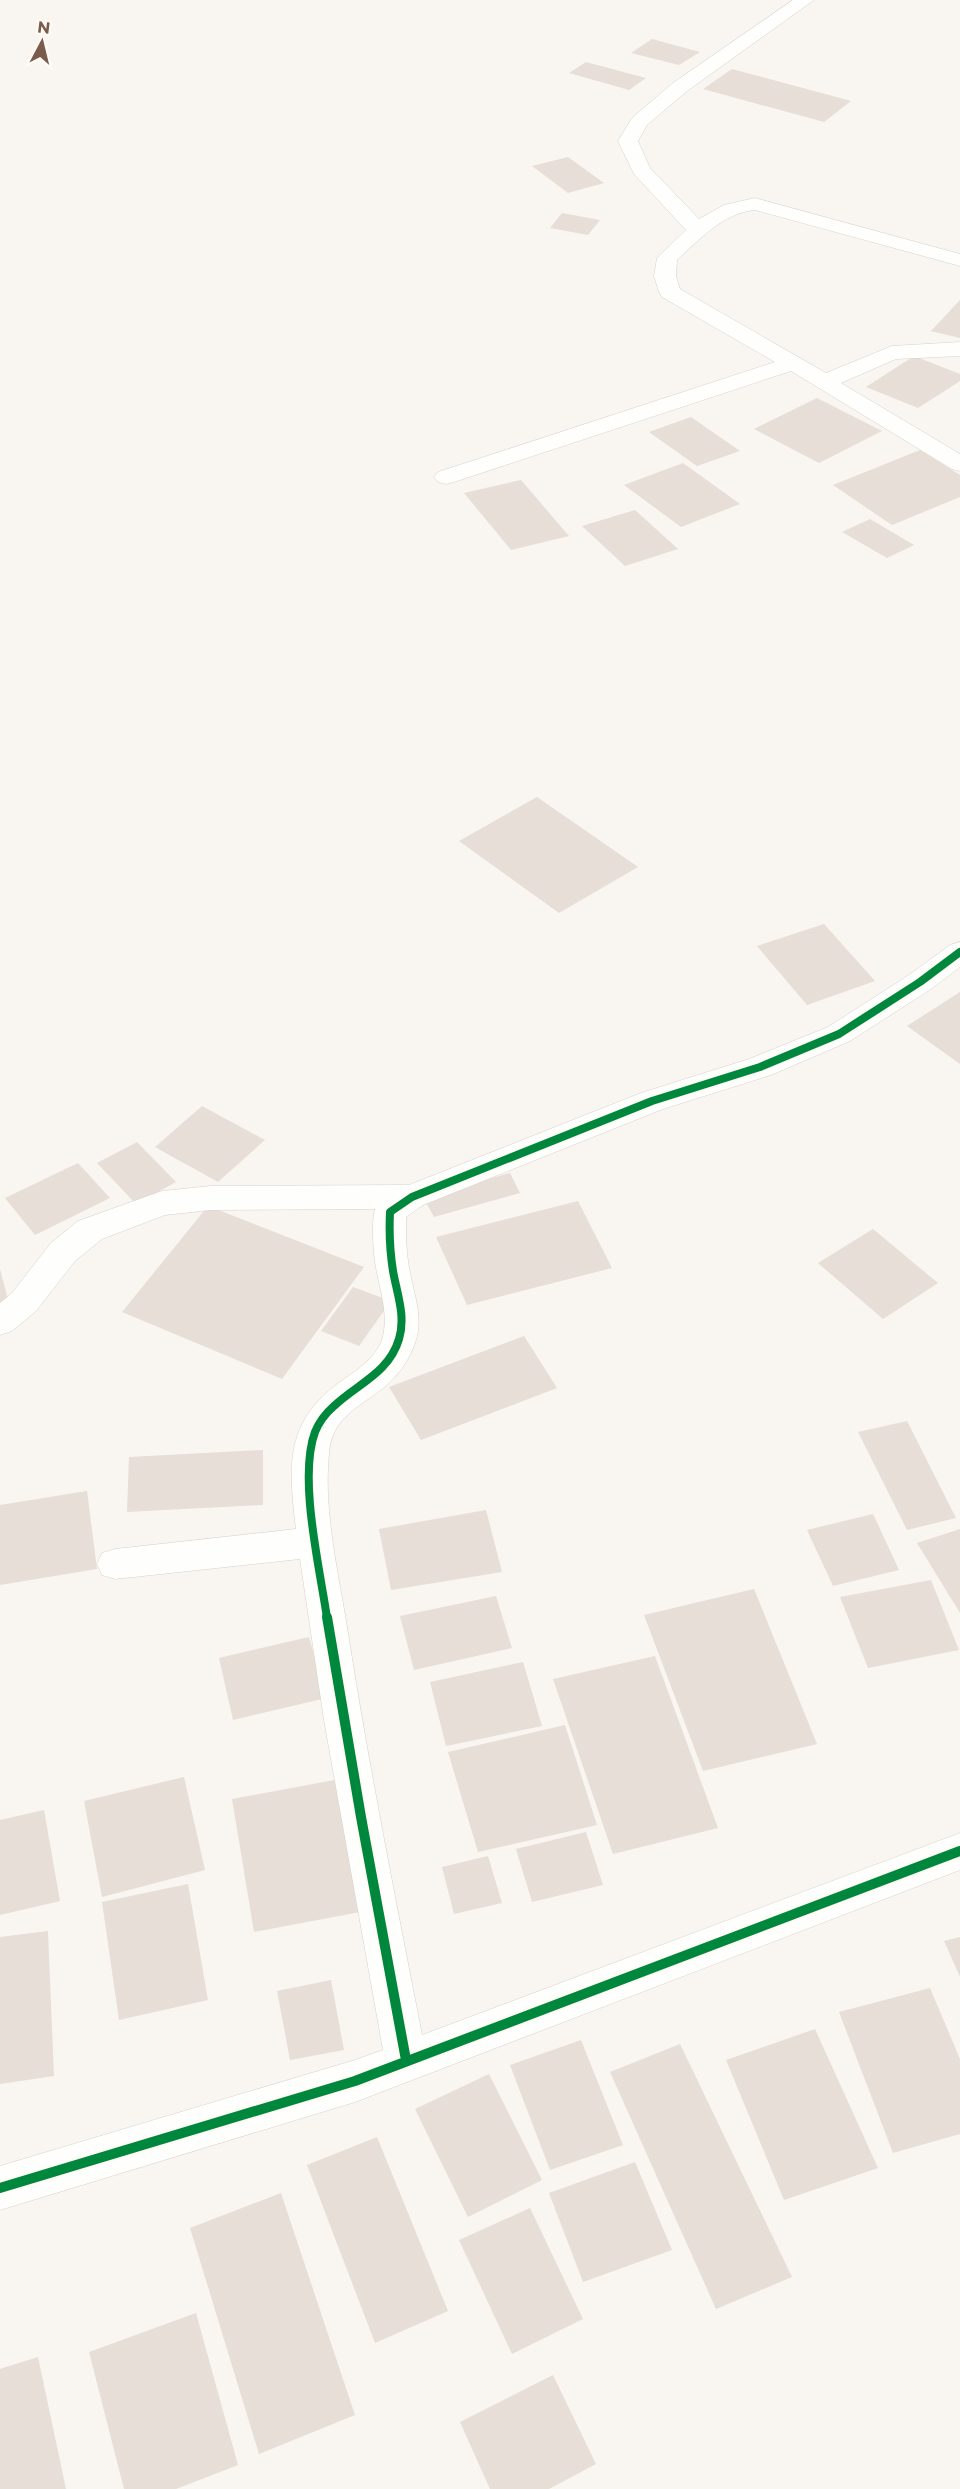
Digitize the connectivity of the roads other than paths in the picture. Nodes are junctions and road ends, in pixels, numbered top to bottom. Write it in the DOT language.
graph roads {
  1 [pos="805,0"];
  2 [pos="698,231"];
  3 [pos="960,260"];
  4 [pos="960,349"];
  5 [pos="793,363"];
  6 [pos="824,382"];
  7 [pos="960,464"];
  8 [pos="446,477"];
  9 [pos="960,952"];
  10 [pos="412,1197"];
  11 [pos="0,1322"];
  12 [pos="316,1542"];
  13 [pos="116,1564"];
  14 [pos="960,1851"];
  15 [pos="406,2060"];
  16 [pos="0,2188"];
  1 -- 2 [label="street"];
  2 -- 3 [label="street"];
  2 -- 5 [label="street"];
  4 -- 6 [label="street"];
  5 -- 6 [label="street"];
  5 -- 8 [label="street"];
  6 -- 7 [label="street"];
  9 -- 10 [label="street"];
  10 -- 11 [label="street"];
  10 -- 12 [label="street"];
  12 -- 13 [label="street"];
  12 -- 15 [label="street"];
  14 -- 15 [label="street"];
  15 -- 16 [label="street"];
}
